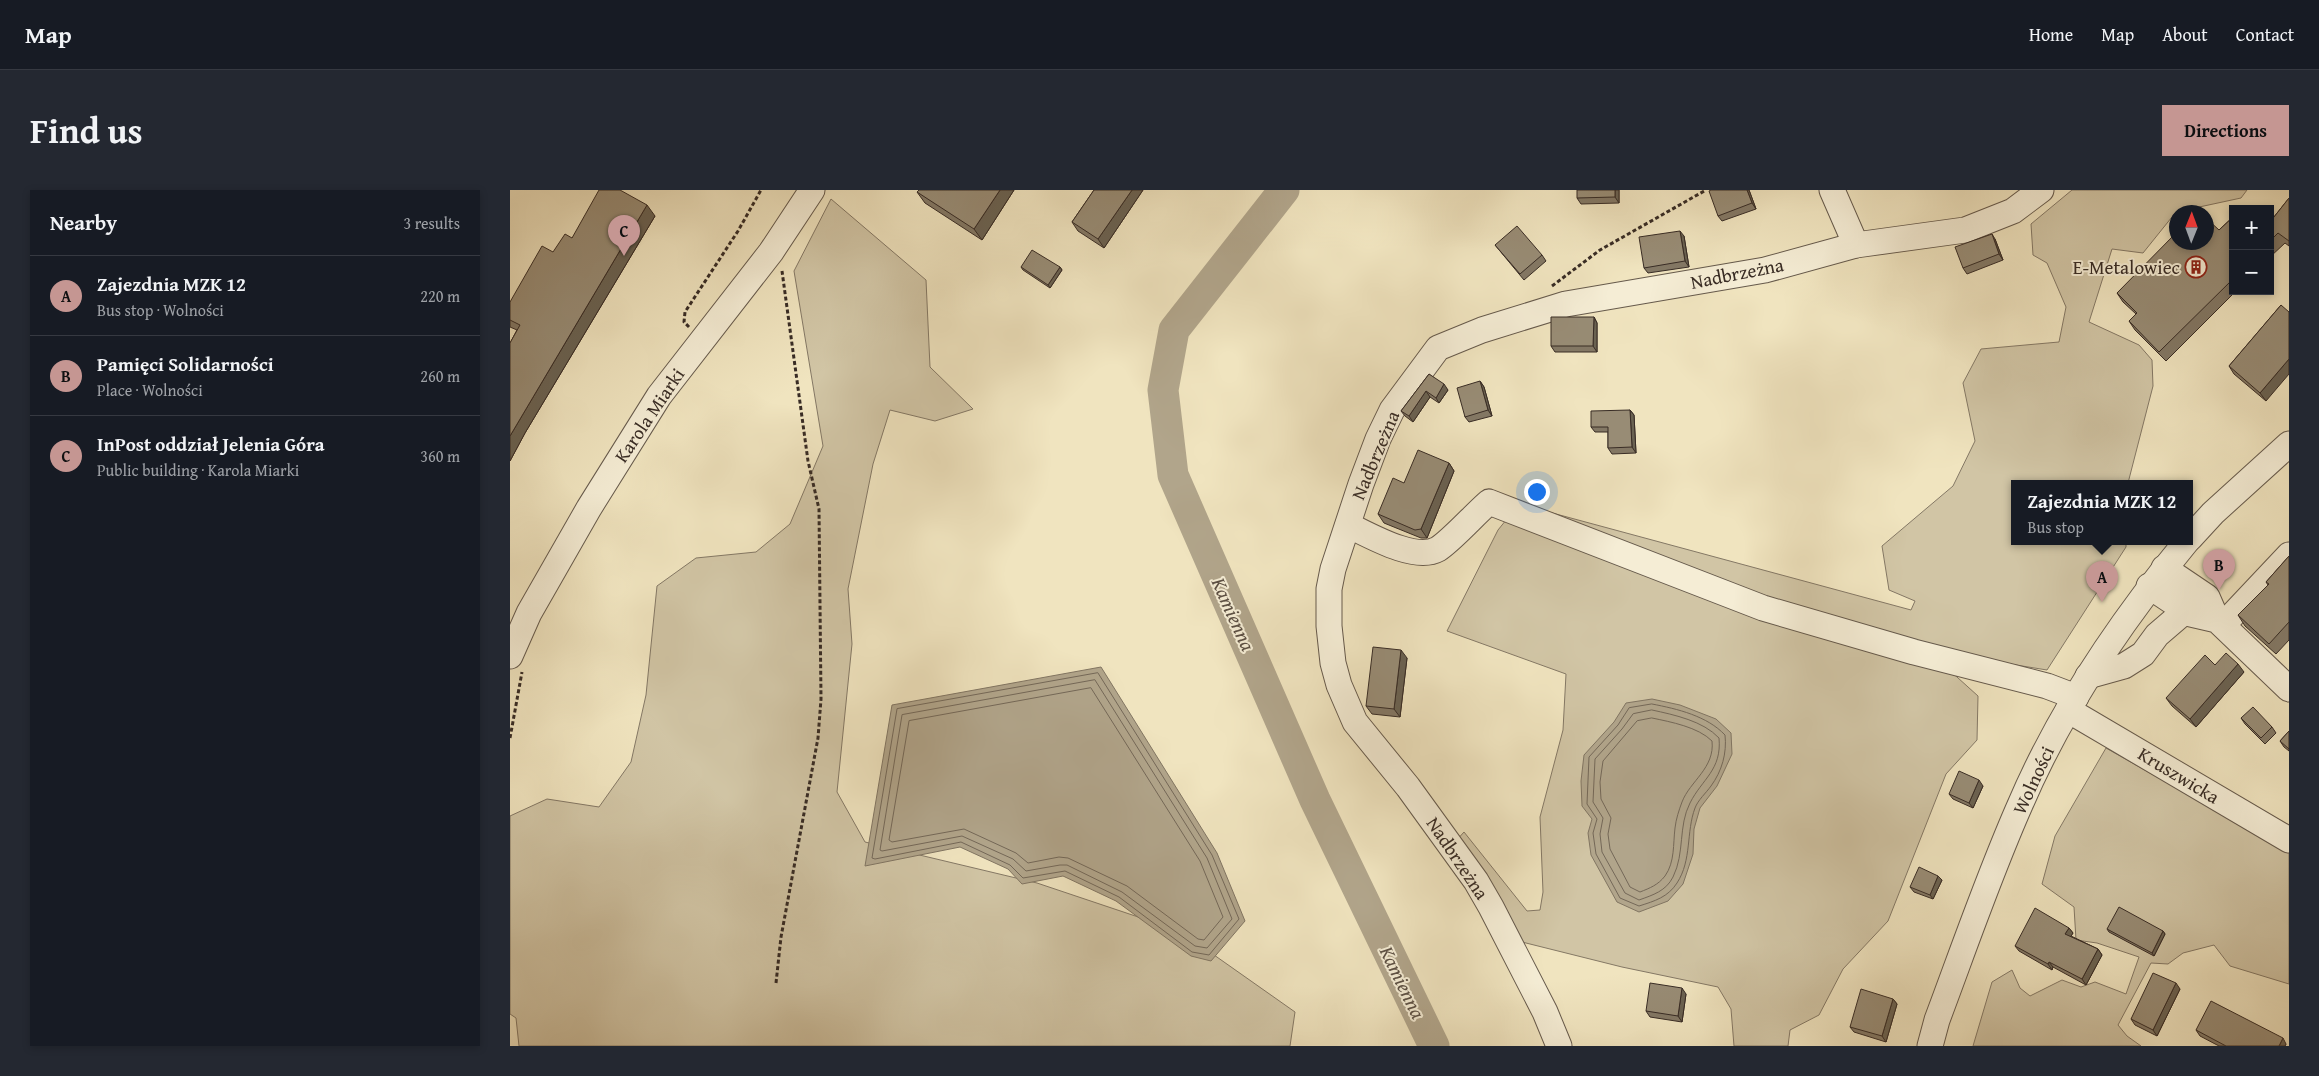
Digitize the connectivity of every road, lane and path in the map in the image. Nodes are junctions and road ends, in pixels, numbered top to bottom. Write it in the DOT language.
graph roads {
  1 [pos="761,190"];
  2 [pos="812,190"];
  3 [pos="1706,190"];
  4 [pos="1832,190"];
  5 [pos="2041,190"];
  6 [pos="1856,245"];
  7 [pos="771,252"];
  8 [pos="1546,290"];
  9 [pos="694,330"];
  10 [pos="2289,444"];
  11 [pos="1348,525"];
  12 [pos="2193,534"];
  13 [pos="2183,545"];
  14 [pos="2289,555"];
  15 [pos="2157,577"];
  16 [pos="2185,610"];
  17 [pos="2220,622"];
  18 [pos="510,656"];
  19 [pos="2088,676"];
  20 [pos="2289,689"];
  21 [pos="2072,703"];
  22 [pos="2289,840"];
  23 [pos="776,983"];
  24 [pos="1558,1046"];
  25 [pos="1930,1046"];
  1 -- 9 [label="path"];
  2 -- 7 [label="street, Karola Miarki"];
  3 -- 8 [label="path"];
  4 -- 6 [label="street"];
  5 -- 6 [label="street, Nadbrzeżna"];
  6 -- 11 [label="street, Nadbrzeżna"];
  7 -- 18 [label="street, Karola Miarki"];
  7 -- 23 [label="path"];
  10 -- 12 [label="street, Wolności"];
  11 -- 21 [label="street, Kruszwicka"];
  11 -- 24 [label="street, Nadbrzeżna"];
  13 -- 15 [label="street, Wolności"];
  14 -- 17 [label="street"];
  15 -- 16 [label="street"];
  15 -- 17 [label="street"];
  15 -- 19 [label="street, Wolności"];
  16 -- 17 [label="street"];
  16 -- 19 [label="street"];
  17 -- 20 [label="street"];
  19 -- 21 [label="street, Wolności"];
  21 -- 22 [label="street, Kruszwicka"];
  21 -- 25 [label="street, Wolności"];
}
